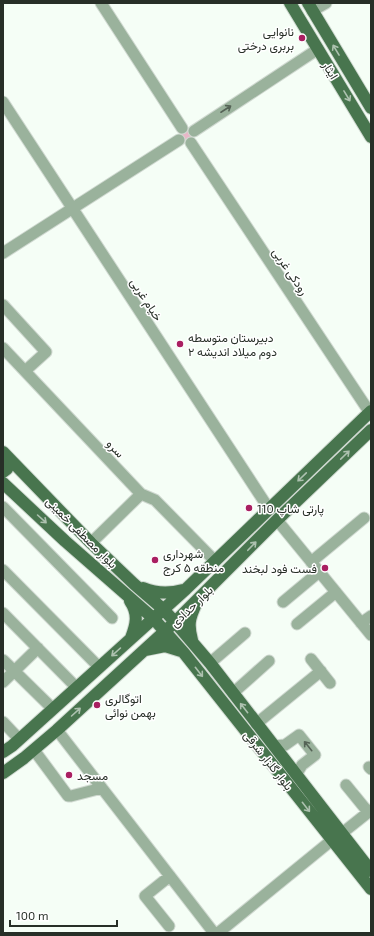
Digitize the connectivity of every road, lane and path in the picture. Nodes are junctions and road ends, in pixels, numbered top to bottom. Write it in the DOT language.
graph roads {
  1 [pos="101,3"];
  2 [pos="290,3"];
  3 [pos="326,3"];
  4 [pos="310,7"];
  5 [pos="318,49"];
  6 [pos="3,102"];
  7 [pos="371,108"];
  8 [pos="182,128"];
  9 [pos="194,131"];
  10 [pos="371,137"];
  11 [pos="179,140"];
  12 [pos="191,143"];
  13 [pos="72,208"];
  14 [pos="3,253"];
  15 [pos="3,305"];
  16 [pos="3,348"];
  17 [pos="25,371"];
  18 [pos="370,412"];
  19 [pos="371,430"];
  20 [pos="5,454"];
  21 [pos="3,472"];
  22 [pos="3,483"];
  23 [pos="36,486"];
  24 [pos="141,494"];
  25 [pos="22,501"];
  26 [pos="3,507"];
  27 [pos="269,510"];
  28 [pos="364,518"];
  29 [pos="277,520"];
  30 [pos="91,543"];
  31 [pos="215,561"];
  32 [pos="311,562"];
  33 [pos="3,570"];
  34 [pos="319,572"];
  35 [pos="134,584"];
  36 [pos="186,589"];
  37 [pos="336,592"];
  38 [pos="125,593"];
  39 [pos="197,601"];
  40 [pos="283,602"];
  41 [pos="163,609"];
  42 [pos="3,613"];
  43 [pos="371,616"];
  44 [pos="112,618"];
  45 [pos="153,618"];
  46 [pos="175,622"];
  47 [pos="297,624"];
  48 [pos="362,624"];
  49 [pos="165,632"];
  50 [pos="244,633"];
  51 [pos="371,635"];
  52 [pos="131,639"];
  53 [pos="193,643"];
  54 [pos="38,648"];
  55 [pos="144,651"];
  56 [pos="184,653"];
  57 [pos="311,659"];
  58 [pos="3,660"];
  59 [pos="269,661"];
  60 [pos="210,663"];
  61 [pos="99,667"];
  62 [pos="14,671"];
  63 [pos="321,671"];
  64 [pos="3,682"];
  65 [pos="330,683"];
  66 [pos="77,688"];
  67 [pos="233,694"];
  68 [pos="53,709"];
  69 [pos="3,722"];
  70 [pos="256,724"];
  71 [pos="57,730"];
  72 [pos="19,739"];
  73 [pos="274,746"];
  74 [pos="34,750"];
  75 [pos="3,752"];
  76 [pos="3,772"];
  77 [pos="296,775"];
  78 [pos="346,785"];
  79 [pos="102,788"];
  80 [pos="370,811"];
  81 [pos="337,837"];
  82 [pos="371,871"];
  83 [pos="170,876"];
  84 [pos="371,889"];
  85 [pos="169,926"];
  86 [pos="214,933"];
  87 [pos="218,933"];
  1 -- 8 [label="street"];
  2 -- 5 [label="main road, ایثار"];
  3 -- 4 [label="street"];
  7 -- 4 [label="main road, ایثار, one-way"];
  9 -- 5 [label="street, one-way"];
  5 -- 10 [label="main road, ایثار, one-way"];
  6 -- 13 [label="street, خیام غربی"];
  8 -- 9 [label="street"];
  8 -- 11 [label="street"];
  9 -- 12 [label="street"];
  11 -- 12 [label="street"];
  11 -- 13 [label="street"];
  12 -- 18 [label="street, رودکی غربی"];
  13 -- 14 [label="street"];
  13 -- 27 [label="street, خیام غربی"];
  15 -- 17 [label="street"];
  16 -- 17 [label="street, سرو"];
  17 -- 24 [label="street, سرو"];
  18 -- 27 [label="main road, بلوار حدادی, one-way"];
  29 -- 19 [label="main road, بلوار حدادی, one-way"];
  20 -- 21 [label="main road"];
  20 -- 23 [label="main road, بلوار مصطفی خمینی"];
  22 -- 25 [label="main road, بلوار مصطفی خمینی"];
  23 -- 25 [label="main road"];
  23 -- 30 [label="main road, بلوار مصطفی خمینی"];
  24 -- 30 [label="street"];
  24 -- 31 [label="street, سرو"];
  25 -- 38 [label="main road, بلوار مصطفی خمینی, one-way"];
  26 -- 44 [label="street"];
  27 -- 31 [label="main road, بلوار حدادی"];
  28 -- 32 [label="street"];
  29 -- 32 [label="street"];
  39 -- 29 [label="main road, بلوار حدادی, one-way"];
  30 -- 35 [label="main road, بلوار مصطفی خمینی"];
  31 -- 36 [label="main road, بلوار حدادی"];
  32 -- 34 [label="street"];
  33 -- 61 [label="street"];
  34 -- 37 [label="street"];
  34 -- 40 [label="street"];
  35 -- 36 [label="main road"];
  35 -- 41 [label="main road, بلوار مصطفی خمینی"];
  36 -- 41 [label="main road, بلوار حدادی"];
  37 -- 47 [label="street"];
  37 -- 48 [label="street"];
  38 -- 45 [label="main road, بلوار مصطفی خمینی"];
  38 -- 52 [label="main road"];
  39 -- 46 [label="main road, بلوار حدادی"];
  39 -- 53 [label="main road"];
  41 -- 45 [label="main road, بلوار حدادی"];
  41 -- 46 [label="main road, بلوار مصطفی خمینی"];
  42 -- 54 [label="street"];
  43 -- 48 [label="street"];
  45 -- 49 [label="main road, بلوار مصطفی خمینی"];
  45 -- 52 [label="main road, بلوار حدادی"];
  46 -- 49 [label="main road, بلوار حدادی"];
  46 -- 53 [label="main road, بلوار گلزار شرقی"];
  48 -- 51 [label="street"];
  49 -- 55 [label="main road, بلوار حدادی"];
  49 -- 56 [label="main road, بلوار گلزار شرقی"];
  50 -- 60 [label="street"];
  52 -- 61 [label="main road, بلوار حدادی, one-way"];
  53 -- 60 [label="main road, بلوار گلزار شرقی"];
  54 -- 62 [label="street"];
  54 -- 66 [label="street"];
  55 -- 56 [label="main road"];
  71 -- 55 [label="main road, بلوار حدادی, one-way"];
  56 -- 81 [label="main road, بلوار گلزار شرقی, one-way"];
  57 -- 63 [label="street"];
  58 -- 62 [label="street"];
  59 -- 67 [label="street"];
  60 -- 67 [label="main road, بلوار گلزار شرقی"];
  61 -- 66 [label="main road, بلوار حدادی"];
  62 -- 64 [label="street"];
  62 -- 68 [label="street"];
  63 -- 65 [label="street"];
  63 -- 70 [label="street"];
  66 -- 68 [label="main road, بلوار حدادی"];
  70 -- 67 [label="main road, بلوار گلزار شرقی, one-way"];
  68 -- 72 [label="main road, بلوار حدادی"];
  69 -- 72 [label="street"];
  70 -- 73 [label="main road, بلوار گلزار شرقی"];
  71 -- 74 [label="main road, بلوار حدادی"];
  71 -- 79 [label="street"];
  72 -- 75 [label="main road, بلوار حدادی"];
  73 -- 77 [label="main road, بلوار گلزار شرقی"];
  77 -- 73 [label="street, one-way"];
  74 -- 76 [label="main road, بلوار حدادی"];
  74 -- 79 [label="street"];
  77 -- 81 [label="main road, بلوار گلزار شرقی"];
  78 -- 80 [label="street"];
  79 -- 83 [label="street"];
  80 -- 81 [label="street"];
  81 -- 82 [label="main road, بلوار گلزار شرقی"];
  81 -- 84 [label="main road, بلوار گلزار شرقی"];
  81 -- 87 [label="street"];
  83 -- 85 [label="street"];
  83 -- 86 [label="street"];
}
